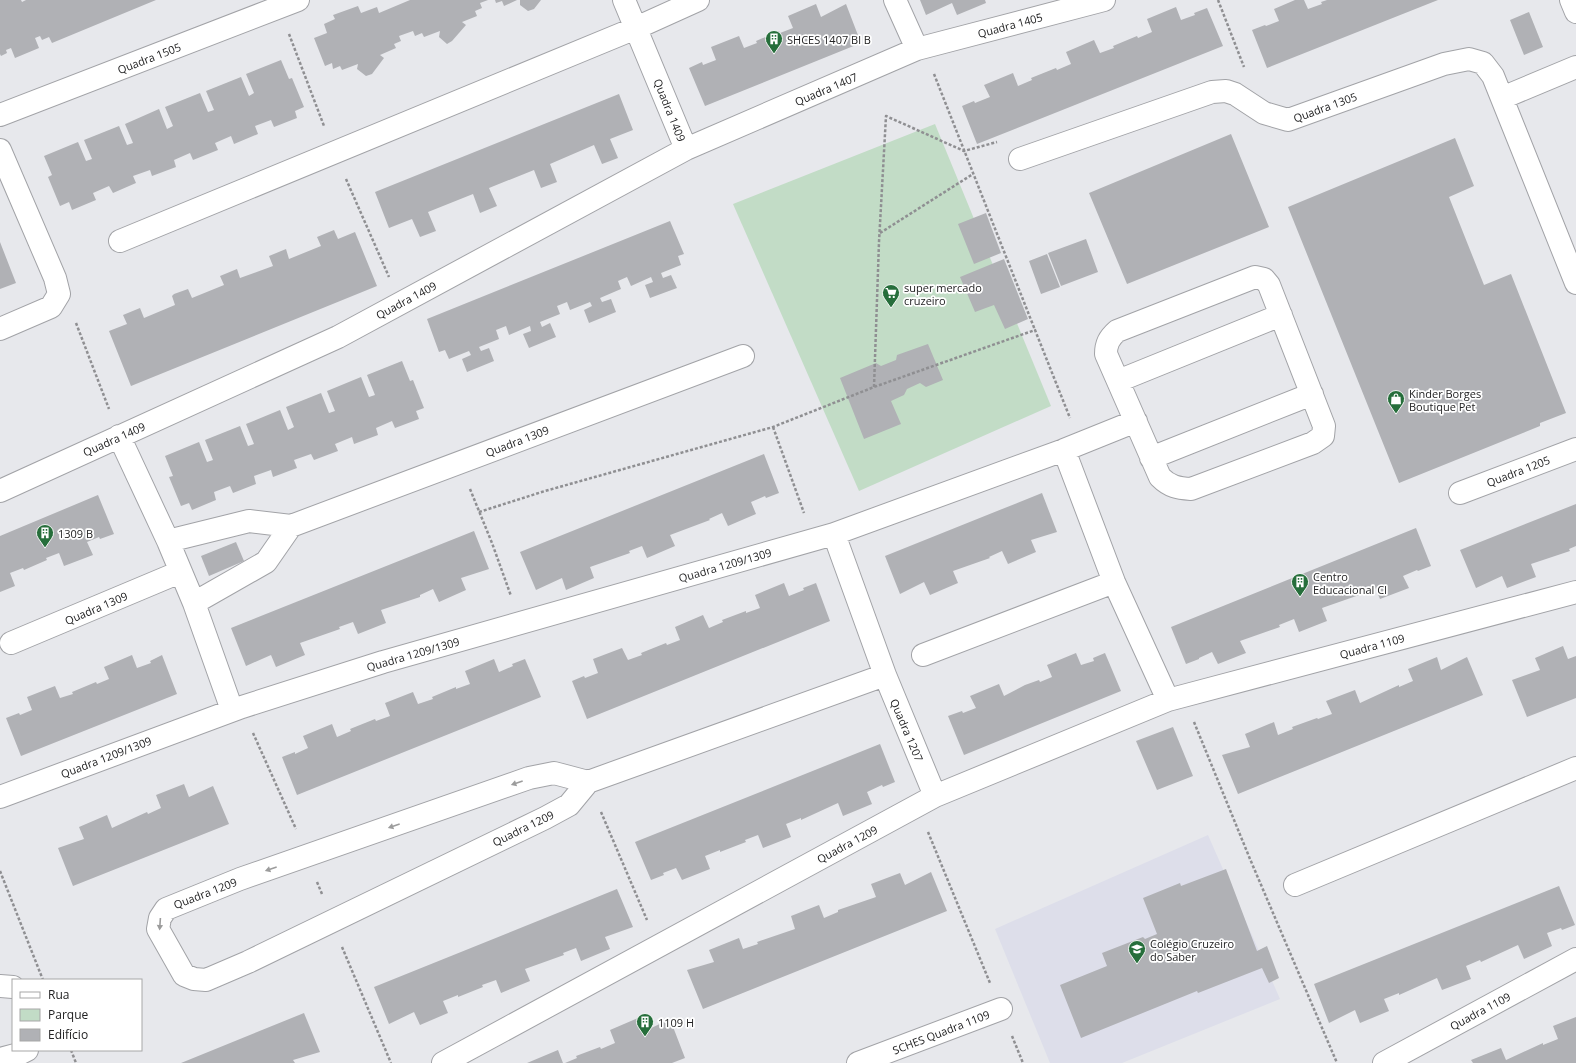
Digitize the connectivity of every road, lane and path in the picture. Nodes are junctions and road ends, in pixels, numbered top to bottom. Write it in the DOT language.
graph roads {
  1 [pos="298,0"];
  2 [pos="624,0"];
  3 [pos="698,0"];
  4 [pos="895,0"];
  5 [pos="1104,0"];
  6 [pos="1218,0"];
  7 [pos="1571,0"];
  8 [pos="1576,12"];
  9 [pos="636,28"];
  10 [pos="920,48"];
  11 [pos="1576,67"];
  12 [pos="1246,71"];
  13 [pos="1502,98"];
  14 [pos="0,115"];
  15 [pos="686,149"];
  16 [pos="0,150"];
  17 [pos="964,151"];
  18 [pos="1020,159"];
  19 [pos="973,174"];
  20 [pos="880,234"];
  21 [pos="120,241"];
  22 [pos="1576,283"];
  23 [pos="1281,315"];
  24 [pos="0,329"];
  25 [pos="1035,330"];
  26 [pos="743,356"];
  27 [pos="1118,381"];
  28 [pos="874,387"];
  29 [pos="1312,394"];
  30 [pos="1136,421"];
  31 [pos="773,427"];
  32 [pos="119,436"];
  33 [pos="1072,446"];
  34 [pos="1576,449"];
  35 [pos="1151,458"];
  36 [pos="459,463"];
  37 [pos="0,490"];
  38 [pos="1460,493"];
  39 [pos="479,512"];
  40 [pos="290,526"];
  41 [pos="834,534"];
  42 [pos="813,539"];
  43 [pos="168,542"];
  44 [pos="180,572"];
  45 [pos="1114,582"];
  46 [pos="1576,592"];
  47 [pos="194,603"];
  48 [pos="520,623"];
  49 [pos="11,643"];
  50 [pos="923,655"];
  51 [pos="885,675"];
  52 [pos="1176,698"];
  53 [pos="232,710"];
  54 [pos="1576,768"];
  55 [pos="588,782"];
  56 [pos="0,797"];
  57 [pos="926,801"];
  58 [pos="0,871"];
  59 [pos="1295,884"];
  60 [pos="658,946"];
  61 [pos="1576,959"];
  62 [pos="43,979"];
  63 [pos="0,986"];
  64 [pos="12,986"];
  65 [pos="1001,1009"];
  66 [pos="25,1051"];
  67 [pos="71,1051"];
  68 [pos="0,1059"];
  69 [pos="76,1063"];
  70 [pos="443,1063"];
  71 [pos="858,1063"];
  72 [pos="1023,1063"];
  73 [pos="1336,1063"];
  74 [pos="1384,1063"];
  1 -- 14 [label="street, Quadra 1505"];
  2 -- 9 [label="street, Quadra 1409"];
  3 -- 9 [label="street"];
  4 -- 10 [label="street"];
  5 -- 10 [label="street, Quadra 1405"];
  6 -- 12 [label="path"];
  7 -- 8 [label="street"];
  9 -- 15 [label="street, Quadra 1409"];
  9 -- 21 [label="street"];
  10 -- 15 [label="street, Quadra 1407"];
  10 -- 17 [label="path"];
  11 -- 13 [label="street"];
  13 -- 18 [label="street, Quadra 1305"];
  13 -- 22 [label="street, Quadra 1305"];
  15 -- 32 [label="street, Quadra 1409"];
  16 -- 24 [label="street"];
  17 -- 18 [label="path"];
  17 -- 19 [label="path"];
  17 -- 20 [label="path"];
  19 -- 20 [label="path"];
  19 -- 25 [label="path"];
  20 -- 28 [label="path"];
  23 -- 27 [label="street"];
  23 -- 27 [label="street"];
  23 -- 29 [label="street"];
  25 -- 28 [label="path"];
  25 -- 33 [label="path"];
  26 -- 36 [label="street, Quadra 1309"];
  27 -- 30 [label="street"];
  28 -- 31 [label="path"];
  29 -- 35 [label="street"];
  29 -- 35 [label="street"];
  30 -- 33 [label="street"];
  30 -- 35 [label="street"];
  31 -- 39 [label="path"];
  31 -- 42 [label="path"];
  32 -- 37 [label="street, Quadra 1409"];
  32 -- 43 [label="street"];
  33 -- 41 [label="street"];
  33 -- 45 [label="street"];
  34 -- 38 [label="street, Quadra 1205"];
  36 -- 39 [label="path"];
  36 -- 40 [label="street, Quadra 1309"];
  39 -- 48 [label="path"];
  40 -- 43 [label="street, Quadra 1309"];
  40 -- 47 [label="street"];
  41 -- 42 [label="street, Quadra 1209/1309"];
  41 -- 51 [label="street, Quadra 1207"];
  42 -- 48 [label="street, Quadra 1209/1309"];
  43 -- 44 [label="street"];
  44 -- 47 [label="street"];
  44 -- 49 [label="street, Quadra 1309"];
  45 -- 50 [label="street"];
  45 -- 52 [label="street"];
  46 -- 52 [label="street, Quadra 1109"];
  47 -- 53 [label="street"];
  48 -- 53 [label="street, Quadra 1209/1309"];
  51 -- 55 [label="street"];
  51 -- 57 [label="street, Quadra 1207"];
  52 -- 57 [label="street"];
  52 -- 73 [label="path"];
  53 -- 56 [label="street, Quadra 1209/1309"];
  54 -- 59 [label="street"];
  55 -- 55 [label="street, Quadra 1209, one-way"];
  55 -- 60 [label="path"];
  57 -- 60 [label="street, Quadra 1209"];
  57 -- 65 [label="path"];
  58 -- 62 [label="path"];
  60 -- 70 [label="street, Quadra 1209"];
  61 -- 74 [label="street, Quadra 1109"];
  63 -- 64 [label="street"];
  65 -- 71 [label="street, SCHES Quadra 1109"];
  65 -- 72 [label="path"];
  66 -- 68 [label="street"];
  67 -- 69 [label="path"];
}
